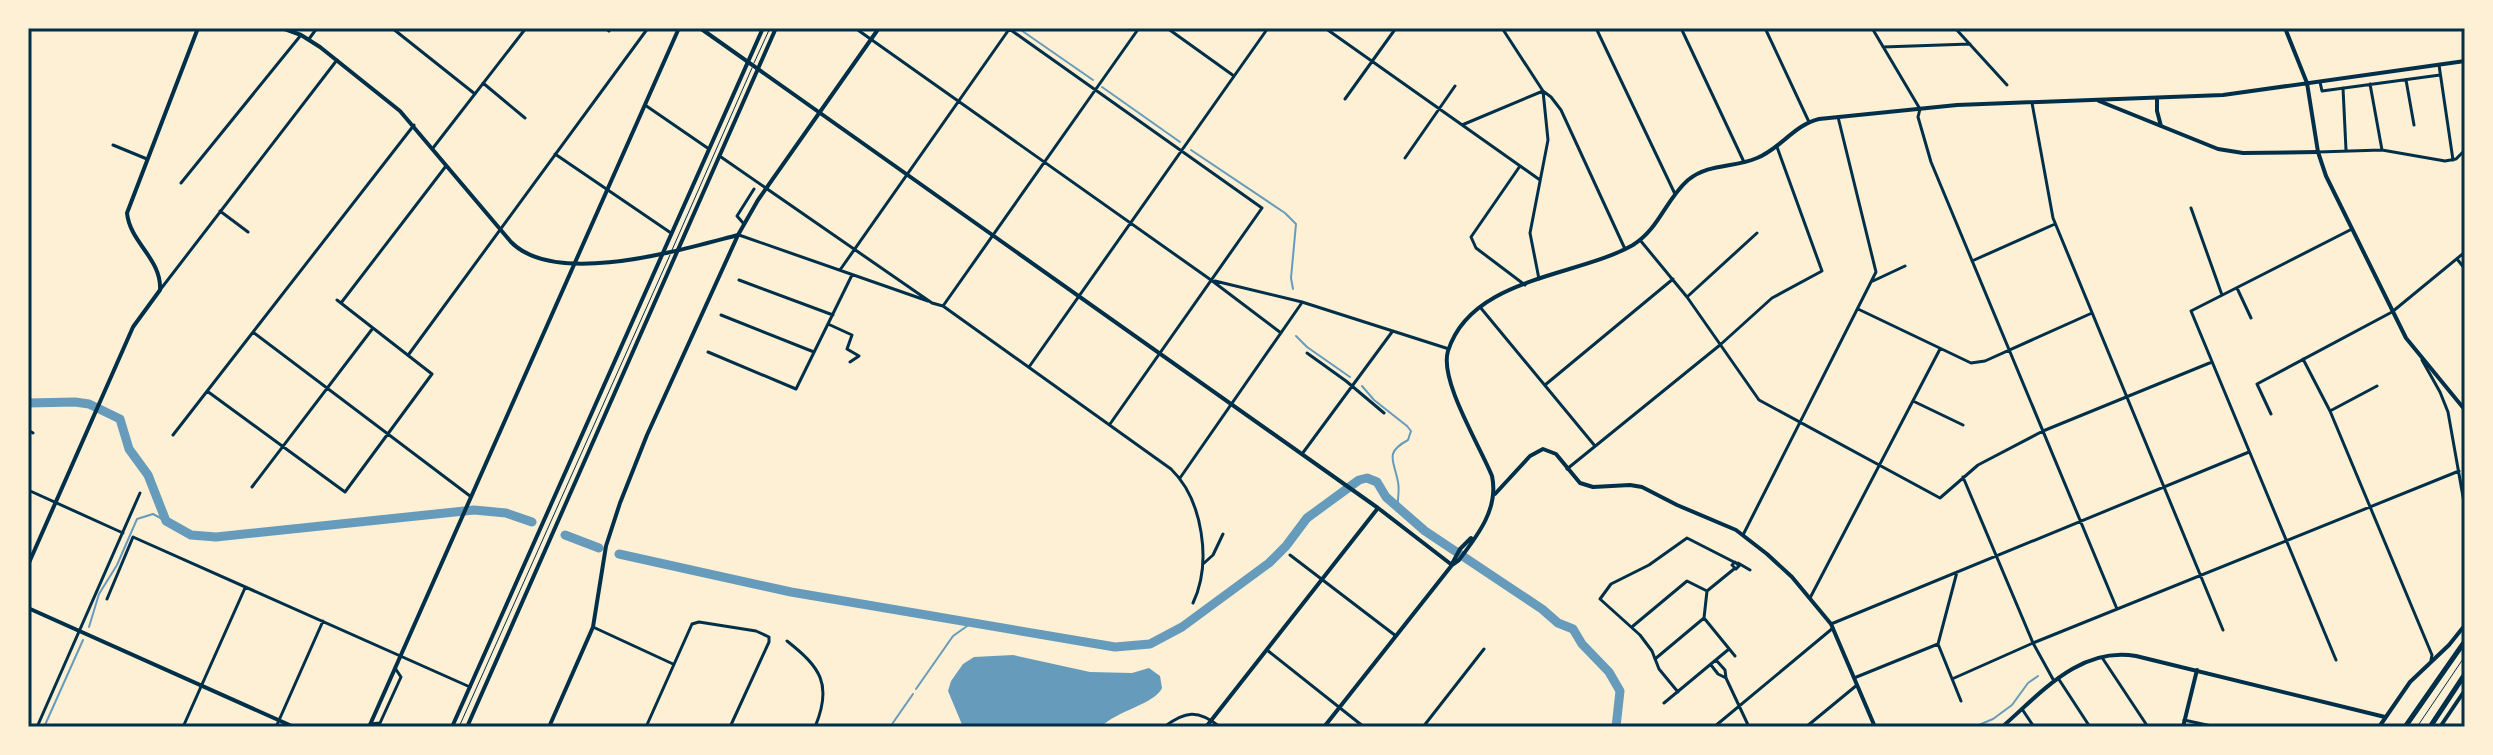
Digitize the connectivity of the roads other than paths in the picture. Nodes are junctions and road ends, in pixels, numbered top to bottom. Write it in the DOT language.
graph roads {
  1 [pos="198,28"];
  2 [pos="282,28"];
  3 [pos="317,28"];
  4 [pos="392,28"];
  5 [pos="526,28"];
  6 [pos="648,28"];
  7 [pos="679,28"];
  8 [pos="700,28"];
  9 [pos="763,28"];
  10 [pos="770,28"];
  11 [pos="776,28"];
  12 [pos="855,28"];
  13 [pos="879,28"];
  14 [pos="1009,28"];
  15 [pos="1139,28"];
  16 [pos="1167,28"];
  17 [pos="1268,28"];
  18 [pos="1325,28"];
  19 [pos="1396,28"];
  20 [pos="1503,28"];
  21 [pos="1596,28"];
  22 [pos="1681,28"];
  23 [pos="1765,28"];
  24 [pos="1872,28"];
  25 [pos="1955,28"];
  26 [pos="2285,28"];
  27 [pos="301,35"];
  28 [pos="309,39"];
  29 [pos="871,40"];
  30 [pos="1970,44"];
  31 [pos="1883,47"];
  32 [pos="337,60"];
  33 [pos="1372,61"];
  34 [pos="2465,61"];
  35 [pos="2439,64"];
  36 [pos="753,66"];
  37 [pos="2440,75"];
  38 [pos="1234,76"];
  39 [pos="2406,80"];
  40 [pos="2320,81"];
  41 [pos="483,83"];
  42 [pos="2307,83"];
  43 [pos="2370,84"];
  44 [pos="2007,85"];
  45 [pos="1455,86"];
  46 [pos="2343,88"];
  47 [pos="1095,90"];
  48 [pos="1543,91"];
  49 [pos="475,94"];
  50 [pos="1345,99"];
  51 [pos="2157,99"];
  52 [pos="959,101"];
  53 [pos="2099,101"];
  54 [pos="2032,103"];
  55 [pos="645,105"];
  56 [pos="1439,109"];
  57 [pos="1920,109"];
  58 [pos="819,113"];
  59 [pos="1838,117"];
  60 [pos="525,118"];
  61 [pos="1809,122"];
  62 [pos="414,125"];
  63 [pos="1462,125"];
  64 [pos="2414,125"];
  65 [pos="2161,126"];
  66 [pos="113,145"];
  67 [pos="1777,145"];
  68 [pos="433,148"];
  69 [pos="709,149"];
  70 [pos="2346,150"];
  71 [pos="2382,150"];
  72 [pos="2465,150"];
  73 [pos="1181,151"];
  74 [pos="2318,152"];
  75 [pos="555,154"];
  76 [pos="720,157"];
  77 [pos="1405,158"];
  78 [pos="147,159"];
  79 [pos="2453,160"];
  80 [pos="1045,162"];
  81 [pos="1744,162"];
  82 [pos="447,165"];
  83 [pos="1520,166"];
  84 [pos="907,175"];
  85 [pos="1540,180"];
  86 [pos="181,183"];
  87 [pos="766,188"];
  88 [pos="754,189"];
  89 [pos="607,190"];
  90 [pos="1675,194"];
  91 [pos="744,204"];
  92 [pos="755,204"];
  93 [pos="2191,208"];
  94 [pos="220,211"];
  95 [pos="1131,223"];
  96 [pos="744,224"];
  97 [pos="2055,224"];
  98 [pos="2352,229"];
  99 [pos="500,230"];
  100 [pos="248,232"];
  101 [pos="1757,233"];
  102 [pos="672,234"];
  103 [pos="738,235"];
  104 [pos="992,236"];
  105 [pos="1640,240"];
  106 [pos="855,249"];
  107 [pos="1625,249"];
  108 [pos="679,250"];
  109 [pos="672,251"];
  110 [pos="2465,252"];
  111 [pos="663,253"];
  112 [pos="2457,259"];
  113 [pos="1972,261"];
  114 [pos="575,262"];
  115 [pos="1905,266"];
  116 [pos="2465,269"];
  117 [pos="840,270"];
  118 [pos="852,275"];
  119 [pos="1539,279"];
  120 [pos="1673,279"];
  121 [pos="739,280"];
  122 [pos="1211,280"];
  123 [pos="1873,281"];
  124 [pos="1525,285"];
  125 [pos="2237,288"];
  126 [pos="160,290"];
  127 [pos="2222,295"];
  128 [pos="1078,297"];
  129 [pos="1687,297"];
  130 [pos="1302,302"];
  131 [pos="932,303"];
  132 [pos="943,306"];
  133 [pos="1480,307"];
  134 [pos="1858,309"];
  135 [pos="2392,312"];
  136 [pos="2092,313"];
  137 [pos="721,315"];
  138 [pos="833,315"];
  139 [pos="2251,318"];
  140 [pos="828,324"];
  141 [pos="374,328"];
  142 [pos="1394,331"];
  143 [pos="253,332"];
  144 [pos="1281,333"];
  145 [pos="1720,345"];
  146 [pos="1449,349"];
  147 [pos="1940,349"];
  148 [pos="2009,350"];
  149 [pos="708,352"];
  150 [pos="814,352"];
  151 [pos="1307,353"];
  152 [pos="409,354"];
  153 [pos="1159,354"];
  154 [pos="2420,356"];
  155 [pos="2303,359"];
  156 [pos="850,362"];
  157 [pos="2212,362"];
  158 [pos="1029,367"];
  159 [pos="1545,385"];
  160 [pos="2377,386"];
  161 [pos="1352,387"];
  162 [pos="327,388"];
  163 [pos="207,391"];
  164 [pos="2127,397"];
  165 [pos="1913,401"];
  166 [pos="1231,405"];
  167 [pos="2465,410"];
  168 [pos="2330,411"];
  169 [pos="1384,413"];
  170 [pos="2271,414"];
  171 [pos="1800,422"];
  172 [pos="1110,424"];
  173 [pos="1963,425"];
  174 [pos="28,430"];
  175 [pos="2043,431"];
  176 [pos="33,433"];
  177 [pos="388,434"];
  178 [pos="173,435"];
  179 [pos="1595,446"];
  180 [pos="283,447"];
  181 [pos="2249,452"];
  182 [pos="1302,454"];
  183 [pos="1879,465"];
  184 [pos="1567,469"];
  185 [pos="2459,471"];
  186 [pos="1963,477"];
  187 [pos="1180,478"];
  188 [pos="252,487"];
  189 [pos="2164,487"];
  190 [pos="28,490"];
  191 [pos="140,493"];
  192 [pos="1495,494"];
  193 [pos="471,497"];
  194 [pos="56,503"];
  195 [pos="2370,507"];
  196 [pos="1378,508"];
  197 [pos="2465,508"];
  198 [pos="2080,521"];
  199 [pos="123,533"];
  200 [pos="1223,534"];
  201 [pos="1743,535"];
  202 [pos="2286,541"];
  203 [pos="1290,555"];
  204 [pos="1996,556"];
  205 [pos="1736,563"];
  206 [pos="1203,564"];
  207 [pos="28,565"];
  208 [pos="1452,565"];
  209 [pos="1750,570"];
  210 [pos="1957,572"];
  211 [pos="2201,575"];
  212 [pos="1322,579"];
  213 [pos="245,587"];
  214 [pos="1707,591"];
  215 [pos="1810,598"];
  216 [pos="107,599"];
  217 [pos="1193,603"];
  218 [pos="28,608"];
  219 [pos="2117,609"];
  220 [pos="1704,618"];
  221 [pos="323,621"];
  222 [pos="2465,625"];
  223 [pos="1832,626"];
  224 [pos="593,627"];
  225 [pos="1632,627"];
  226 [pos="2223,630"];
  227 [pos="79,631"];
  228 [pos="1396,636"];
  229 [pos="787,641"];
  230 [pos="2465,641"];
  231 [pos="2033,643"];
  232 [pos="1938,644"];
  233 [pos="1484,649"];
  234 [pos="1729,649"];
  235 [pos="1267,650"];
  236 [pos="2432,655"];
  237 [pos="2440,655"];
  238 [pos="401,656"];
  239 [pos="1735,656"];
  240 [pos="2101,656"];
  241 [pos="2465,656"];
  242 [pos="1655,659"];
  243 [pos="1716,660"];
  244 [pos="2336,660"];
  245 [pos="2430,663"];
  246 [pos="674,664"];
  247 [pos="1710,665"];
  248 [pos="395,668"];
  249 [pos="2197,670"];
  250 [pos="1726,678"];
  251 [pos="1854,678"];
  252 [pos="2463,678"];
  253 [pos="1952,679"];
  254 [pos="2056,679"];
  255 [pos="1857,685"];
  256 [pos="201,686"];
  257 [pos="470,687"];
  258 [pos="2465,690"];
  259 [pos="1678,692"];
  260 [pos="1961,701"];
  261 [pos="1664,703"];
  262 [pos="1739,706"];
  263 [pos="1339,707"];
  264 [pos="2022,709"];
  265 [pos="2385,717"];
  266 [pos="279,720"];
  267 [pos="1211,720"];
  268 [pos="2184,720"];
  269 [pos="370,725"];
  270 [pos="552,726"];
  271 [pos="37,727"];
  272 [pos="183,727"];
  273 [pos="276,727"];
  274 [pos="294,727"];
  275 [pos="452,727"];
  276 [pos="459,727"];
  277 [pos="467,727"];
  278 [pos="646,727"];
  279 [pos="730,727"];
  280 [pos="815,727"];
  281 [pos="1164,727"];
  282 [pos="1206,727"];
  283 [pos="1220,727"];
  284 [pos="1324,727"];
  285 [pos="1364,727"];
  286 [pos="1423,727"];
  287 [pos="1714,727"];
  288 [pos="1749,727"];
  289 [pos="1806,727"];
  290 [pos="1875,727"];
  291 [pos="2002,727"];
  292 [pos="2034,727"];
  293 [pos="2090,727"];
  294 [pos="2148,727"];
  295 [pos="2183,727"];
  296 [pos="2216,727"];
  297 [pos="2379,727"];
  298 [pos="2405,727"];
  299 [pos="2417,727"];
  300 [pos="2430,727"];
  301 [pos="2440,727"];
  1 -- 78 [label="main road"];
  2 -- 27 [label="main road"];
  3 -- 28 [label="street"];
  4 -- 49 [label="street"];
  5 -- 41 [label="street"];
  6 -- 75 [label="street"];
  7 -- 55 [label="main road"];
  8 -- 36 [label="main road"];
  9 -- 36 [label="main road"];
  10 -- 36 [label="lane"];
  11 -- 36 [label="main road"];
  12 -- 29 [label="street"];
  13 -- 29 [label="main road"];
  14 -- 47 [label="street"];
  14 -- 52 [label="street"];
  15 -- 47 [label="street"];
  16 -- 38 [label="street"];
  17 -- 38 [label="street"];
  18 -- 33 [label="street"];
  19 -- 33 [label="street"];
  20 -- 48 [label="street"];
  21 -- 90 [label="street"];
  22 -- 81 [label="street"];
  23 -- 61 [label="street"];
  24 -- 31 [label="street"];
  25 -- 30 [label="street"];
  26 -- 42 [label="main road"];
  27 -- 28 [label="main road"];
  27 -- 86 [label="street"];
  28 -- 32 [label="main road"];
  29 -- 52 [label="street"];
  29 -- 58 [label="main road"];
  30 -- 31 [label="street"];
  30 -- 44 [label="street"];
  31 -- 57 [label="street"];
  32 -- 62 [label="main road"];
  32 -- 94 [label="street"];
  33 -- 50 [label="street"];
  33 -- 56 [label="street"];
  34 -- 35 [label="main road"];
  35 -- 37 [label="street"];
  35 -- 40 [label="main road"];
  36 -- 58 [label="main road"];
  36 -- 69 [label="main road"];
  36 -- 76 [label="main road"];
  36 -- 109 [label="lane"];
  37 -- 39 [label="street"];
  37 -- 79 [label="street"];
  38 -- 73 [label="street"];
  39 -- 43 [label="street"];
  39 -- 64 [label="street"];
  40 -- 42 [label="main road"];
  40 -- 46 [label="street"];
  41 -- 49 [label="street"];
  41 -- 60 [label="street"];
  42 -- 51 [label="main road"];
  42 -- 74 [label="main road"];
  43 -- 46 [label="street"];
  43 -- 71 [label="street"];
  45 -- 56 [label="street"];
  46 -- 70 [label="street"];
  47 -- 73 [label="street"];
  47 -- 80 [label="street"];
  48 -- 63 [label="street"];
  48 -- 85 [label="street"];
  48 -- 107 [label="street"];
  49 -- 68 [label="street"];
  51 -- 53 [label="main road"];
  51 -- 65 [label="main road"];
  52 -- 80 [label="street"];
  52 -- 84 [label="street"];
  53 -- 54 [label="main road"];
  53 -- 65 [label="main road"];
  54 -- 57 [label="main road"];
  54 -- 97 [label="street"];
  55 -- 69 [label="street"];
  55 -- 89 [label="main road"];
  56 -- 63 [label="street"];
  56 -- 77 [label="street"];
  57 -- 59 [label="main road"];
  57 -- 113 [label="street"];
  58 -- 84 [label="main road"];
  58 -- 87 [label="main road"];
  59 -- 61 [label="main road"];
  59 -- 123 [label="street"];
  61 -- 67 [label="main road"];
  62 -- 68 [label="main road"];
  62 -- 143 [label="street"];
  63 -- 83 [label="street"];
  65 -- 74 [label="main road"];
  66 -- 78 [label="street"];
  67 -- 81 [label="main road"];
  67 -- 145 [label="street"];
  68 -- 82 [label="main road"];
  69 -- 102 [label="main road"];
  70 -- 71 [label="street"];
  70 -- 74 [label="street"];
  71 -- 79 [label="street"];
  72 -- 79 [label="street"];
  73 -- 95 [label="street"];
  73 -- 122 [label="street"];
  74 -- 98 [label="main road"];
  75 -- 89 [label="street"];
  75 -- 99 [label="street"];
  76 -- 87 [label="street"];
  76 -- 108 [label="main road"];
  78 -- 126 [label="main road"];
  80 -- 95 [label="street"];
  80 -- 104 [label="street"];
  81 -- 90 [label="main road"];
  82 -- 99 [label="main road"];
  82 -- 141 [label="street"];
  83 -- 85 [label="street"];
  83 -- 124 [label="street"];
  84 -- 104 [label="main road"];
  84 -- 106 [label="street"];
  85 -- 119 [label="street"];
  87 -- 92 [label="main road"];
  87 -- 106 [label="street"];
  88 -- 91 [label="street"];
  89 -- 102 [label="street"];
  89 -- 114 [label="main road"];
  90 -- 105 [label="main road"];
  91 -- 92 [label="street"];
  91 -- 96 [label="street"];
  92 -- 96 [label="main road"];
  93 -- 127 [label="street"];
  94 -- 100 [label="street"];
  94 -- 126 [label="street"];
  95 -- 122 [label="street"];
  95 -- 128 [label="street"];
  96 -- 103 [label="main road"];
  97 -- 113 [label="street"];
  97 -- 136 [label="street"];
  98 -- 125 [label="street"];
  98 -- 135 [label="main road"];
  99 -- 114 [label="main road"];
  99 -- 152 [label="street"];
  101 -- 129 [label="street"];
  102 -- 111 [label="main road"];
  103 -- 108 [label="main road"];
  103 -- 117 [label="street"];
  103 -- 224 [label="main road"];
  104 -- 128 [label="main road"];
  104 -- 132 [label="street"];
  105 -- 107 [label="main road"];
  105 -- 120 [label="street"];
  106 -- 117 [label="street"];
  106 -- 131 [label="street"];
  107 -- 119 [label="main road"];
  108 -- 109 [label="main road"];
  108 -- 277 [label="main road"];
  109 -- 111 [label="main road"];
  109 -- 276 [label="lane"];
  110 -- 112 [label="street"];
  111 -- 114 [label="main road"];
  111 -- 257 [label="main road"];
  112 -- 116 [label="street"];
  112 -- 135 [label="street"];
  113 -- 148 [label="street"];
  114 -- 193 [label="main road"];
  115 -- 123 [label="street"];
  117 -- 118 [label="street"];
  118 -- 131 [label="street"];
  118 -- 138 [label="street"];
  119 -- 124 [label="main road"];
  120 -- 129 [label="street"];
  120 -- 159 [label="street"];
  121 -- 138 [label="street"];
  122 -- 130 [label="street"];
  122 -- 144 [label="street"];
  122 -- 153 [label="street"];
  123 -- 134 [label="street"];
  124 -- 133 [label="main road"];
  125 -- 127 [label="street"];
  125 -- 139 [label="street"];
  126 -- 194 [label="main road"];
  127 -- 157 [label="street"];
  128 -- 153 [label="main road"];
  128 -- 158 [label="street"];
  129 -- 145 [label="street"];
  130 -- 142 [label="street"];
  130 -- 144 [label="street"];
  131 -- 132 [label="street"];
  132 -- 158 [label="street"];
  133 -- 146 [label="main road"];
  133 -- 159 [label="street"];
  134 -- 147 [label="street"];
  134 -- 171 [label="street"];
  135 -- 154 [label="main road"];
  135 -- 155 [label="street"];
  136 -- 148 [label="street"];
  136 -- 164 [label="street"];
  137 -- 150 [label="street"];
  138 -- 140 [label="street"];
  140 -- 150 [label="street"];
  140 -- 156 [label="street"];
  141 -- 152 [label="street"];
  141 -- 162 [label="street"];
  142 -- 146 [label="street"];
  142 -- 161 [label="street"];
  143 -- 162 [label="street"];
  143 -- 163 [label="street"];
  144 -- 166 [label="street"];
  145 -- 171 [label="street"];
  145 -- 179 [label="street"];
  146 -- 192 [label="main road"];
  147 -- 148 [label="street"];
  147 -- 165 [label="street"];
  148 -- 175 [label="street"];
  149 -- 150 [label="street"];
  151 -- 161 [label="street"];
  152 -- 177 [label="street"];
  153 -- 166 [label="main road"];
  153 -- 172 [label="street"];
  154 -- 167 [label="main road"];
  154 -- 185 [label="street"];
  155 -- 168 [label="street"];
  155 -- 170 [label="street"];
  157 -- 164 [label="street"];
  157 -- 181 [label="street"];
  158 -- 172 [label="street"];
  159 -- 179 [label="street"];
  160 -- 168 [label="street"];
  161 -- 169 [label="street"];
  161 -- 182 [label="street"];
  162 -- 177 [label="street"];
  162 -- 180 [label="street"];
  163 -- 178 [label="street"];
  163 -- 180 [label="street"];
  164 -- 175 [label="street"];
  164 -- 189 [label="street"];
  165 -- 173 [label="street"];
  165 -- 183 [label="street"];
  166 -- 182 [label="main road"];
  166 -- 187 [label="street"];
  168 -- 195 [label="street"];
  171 -- 183 [label="street"];
  171 -- 201 [label="street"];
  172 -- 187 [label="street"];
  174 -- 176 [label="street"];
  175 -- 186 [label="street"];
  175 -- 198 [label="street"];
  177 -- 180 [label="street"];
  177 -- 193 [label="street"];
  179 -- 184 [label="street"];
  180 -- 188 [label="street"];
  181 -- 189 [label="street"];
  181 -- 202 [label="street"];
  182 -- 196 [label="main road"];
  183 -- 186 [label="street"];
  183 -- 215 [label="street"];
  184 -- 192 [label="main road"];
  184 -- 201 [label="main road"];
  185 -- 195 [label="street"];
  185 -- 197 [label="street"];
  186 -- 204 [label="street"];
  187 -- 206 [label="street"];
  189 -- 198 [label="street"];
  189 -- 211 [label="street"];
  190 -- 194 [label="street"];
  191 -- 199 [label="street"];
  192 -- 208 [label="main road"];
  193 -- 238 [label="main road"];
  194 -- 199 [label="street"];
  194 -- 207 [label="main road"];
  195 -- 202 [label="street"];
  195 -- 236 [label="street"];
  196 -- 208 [label="main road"];
  196 -- 212 [label="main road"];
  198 -- 204 [label="street"];
  198 -- 219 [label="street"];
  199 -- 227 [label="street"];
  200 -- 206 [label="street"];
  201 -- 215 [label="main road"];
  202 -- 211 [label="street"];
  202 -- 244 [label="street"];
  203 -- 212 [label="street"];
  204 -- 210 [label="street"];
  204 -- 231 [label="street"];
  205 -- 209 [label="street"];
  205 -- 214 [label="street"];
  205 -- 225 [label="street"];
  206 -- 217 [label="street"];
  208 -- 228 [label="main road"];
  210 -- 223 [label="street"];
  210 -- 232 [label="street"];
  211 -- 219 [label="street"];
  211 -- 226 [label="street"];
  212 -- 228 [label="street"];
  212 -- 235 [label="main road"];
  213 -- 216 [label="street"];
  213 -- 221 [label="street"];
  213 -- 256 [label="street"];
  214 -- 220 [label="street"];
  214 -- 225 [label="street"];
  215 -- 223 [label="main road"];
  218 -- 227 [label="main road"];
  219 -- 231 [label="street"];
  220 -- 234 [label="street"];
  220 -- 242 [label="street"];
  221 -- 238 [label="street"];
  221 -- 266 [label="street"];
  222 -- 237 [label="main road"];
  223 -- 251 [label="main road"];
  223 -- 262 [label="street"];
  224 -- 246 [label="street"];
  224 -- 270 [label="main road"];
  225 -- 242 [label="street"];
  227 -- 256 [label="main road"];
  227 -- 271 [label="street"];
  228 -- 263 [label="main road"];
  229 -- 280 [label="street"];
  230 -- 298 [label="highway"];
  231 -- 253 [label="street"];
  231 -- 254 [label="street"];
  232 -- 251 [label="street"];
  232 -- 253 [label="street"];
  233 -- 286 [label="street"];
  234 -- 239 [label="street"];
  234 -- 243 [label="street"];
  235 -- 263 [label="street"];
  235 -- 267 [label="main road"];
  236 -- 237 [label="street"];
  236 -- 245 [label="street"];
  237 -- 245 [label="main road"];
  238 -- 248 [label="main road"];
  238 -- 257 [label="street"];
  240 -- 249 [label="main road"];
  240 -- 254 [label="main road"];
  240 -- 294 [label="street"];
  241 -- 299 [label="lane"];
  242 -- 259 [label="street"];
  243 -- 247 [label="street"];
  243 -- 250 [label="street"];
  245 -- 265 [label="main road"];
  246 -- 278 [label="street"];
  246 -- 279 [label="street"];
  247 -- 250 [label="street"];
  247 -- 259 [label="street"];
  248 -- 269 [label="main road"];
  248 -- 269 [label="street"];
  249 -- 265 [label="main road"];
  249 -- 268 [label="main road"];
  250 -- 262 [label="street"];
  251 -- 255 [label="main road"];
  252 -- 300 [label="highway"];
  253 -- 260 [label="street"];
  254 -- 264 [label="main road"];
  254 -- 293 [label="street"];
  255 -- 289 [label="street"];
  255 -- 290 [label="main road"];
  256 -- 266 [label="main road"];
  256 -- 272 [label="street"];
  257 -- 275 [label="main road"];
  258 -- 301 [label="main road"];
  259 -- 261 [label="street"];
  262 -- 287 [label="street"];
  262 -- 288 [label="street"];
  263 -- 284 [label="main road"];
  263 -- 285 [label="street"];
  264 -- 291 [label="main road"];
  264 -- 292 [label="street"];
  265 -- 297 [label="main road"];
  266 -- 273 [label="street"];
  266 -- 274 [label="main road"];
  267 -- 281 [label="street"];
  267 -- 282 [label="main road"];
  267 -- 283 [label="street"];
  268 -- 295 [label="main road"];
  268 -- 296 [label="street"];
}
